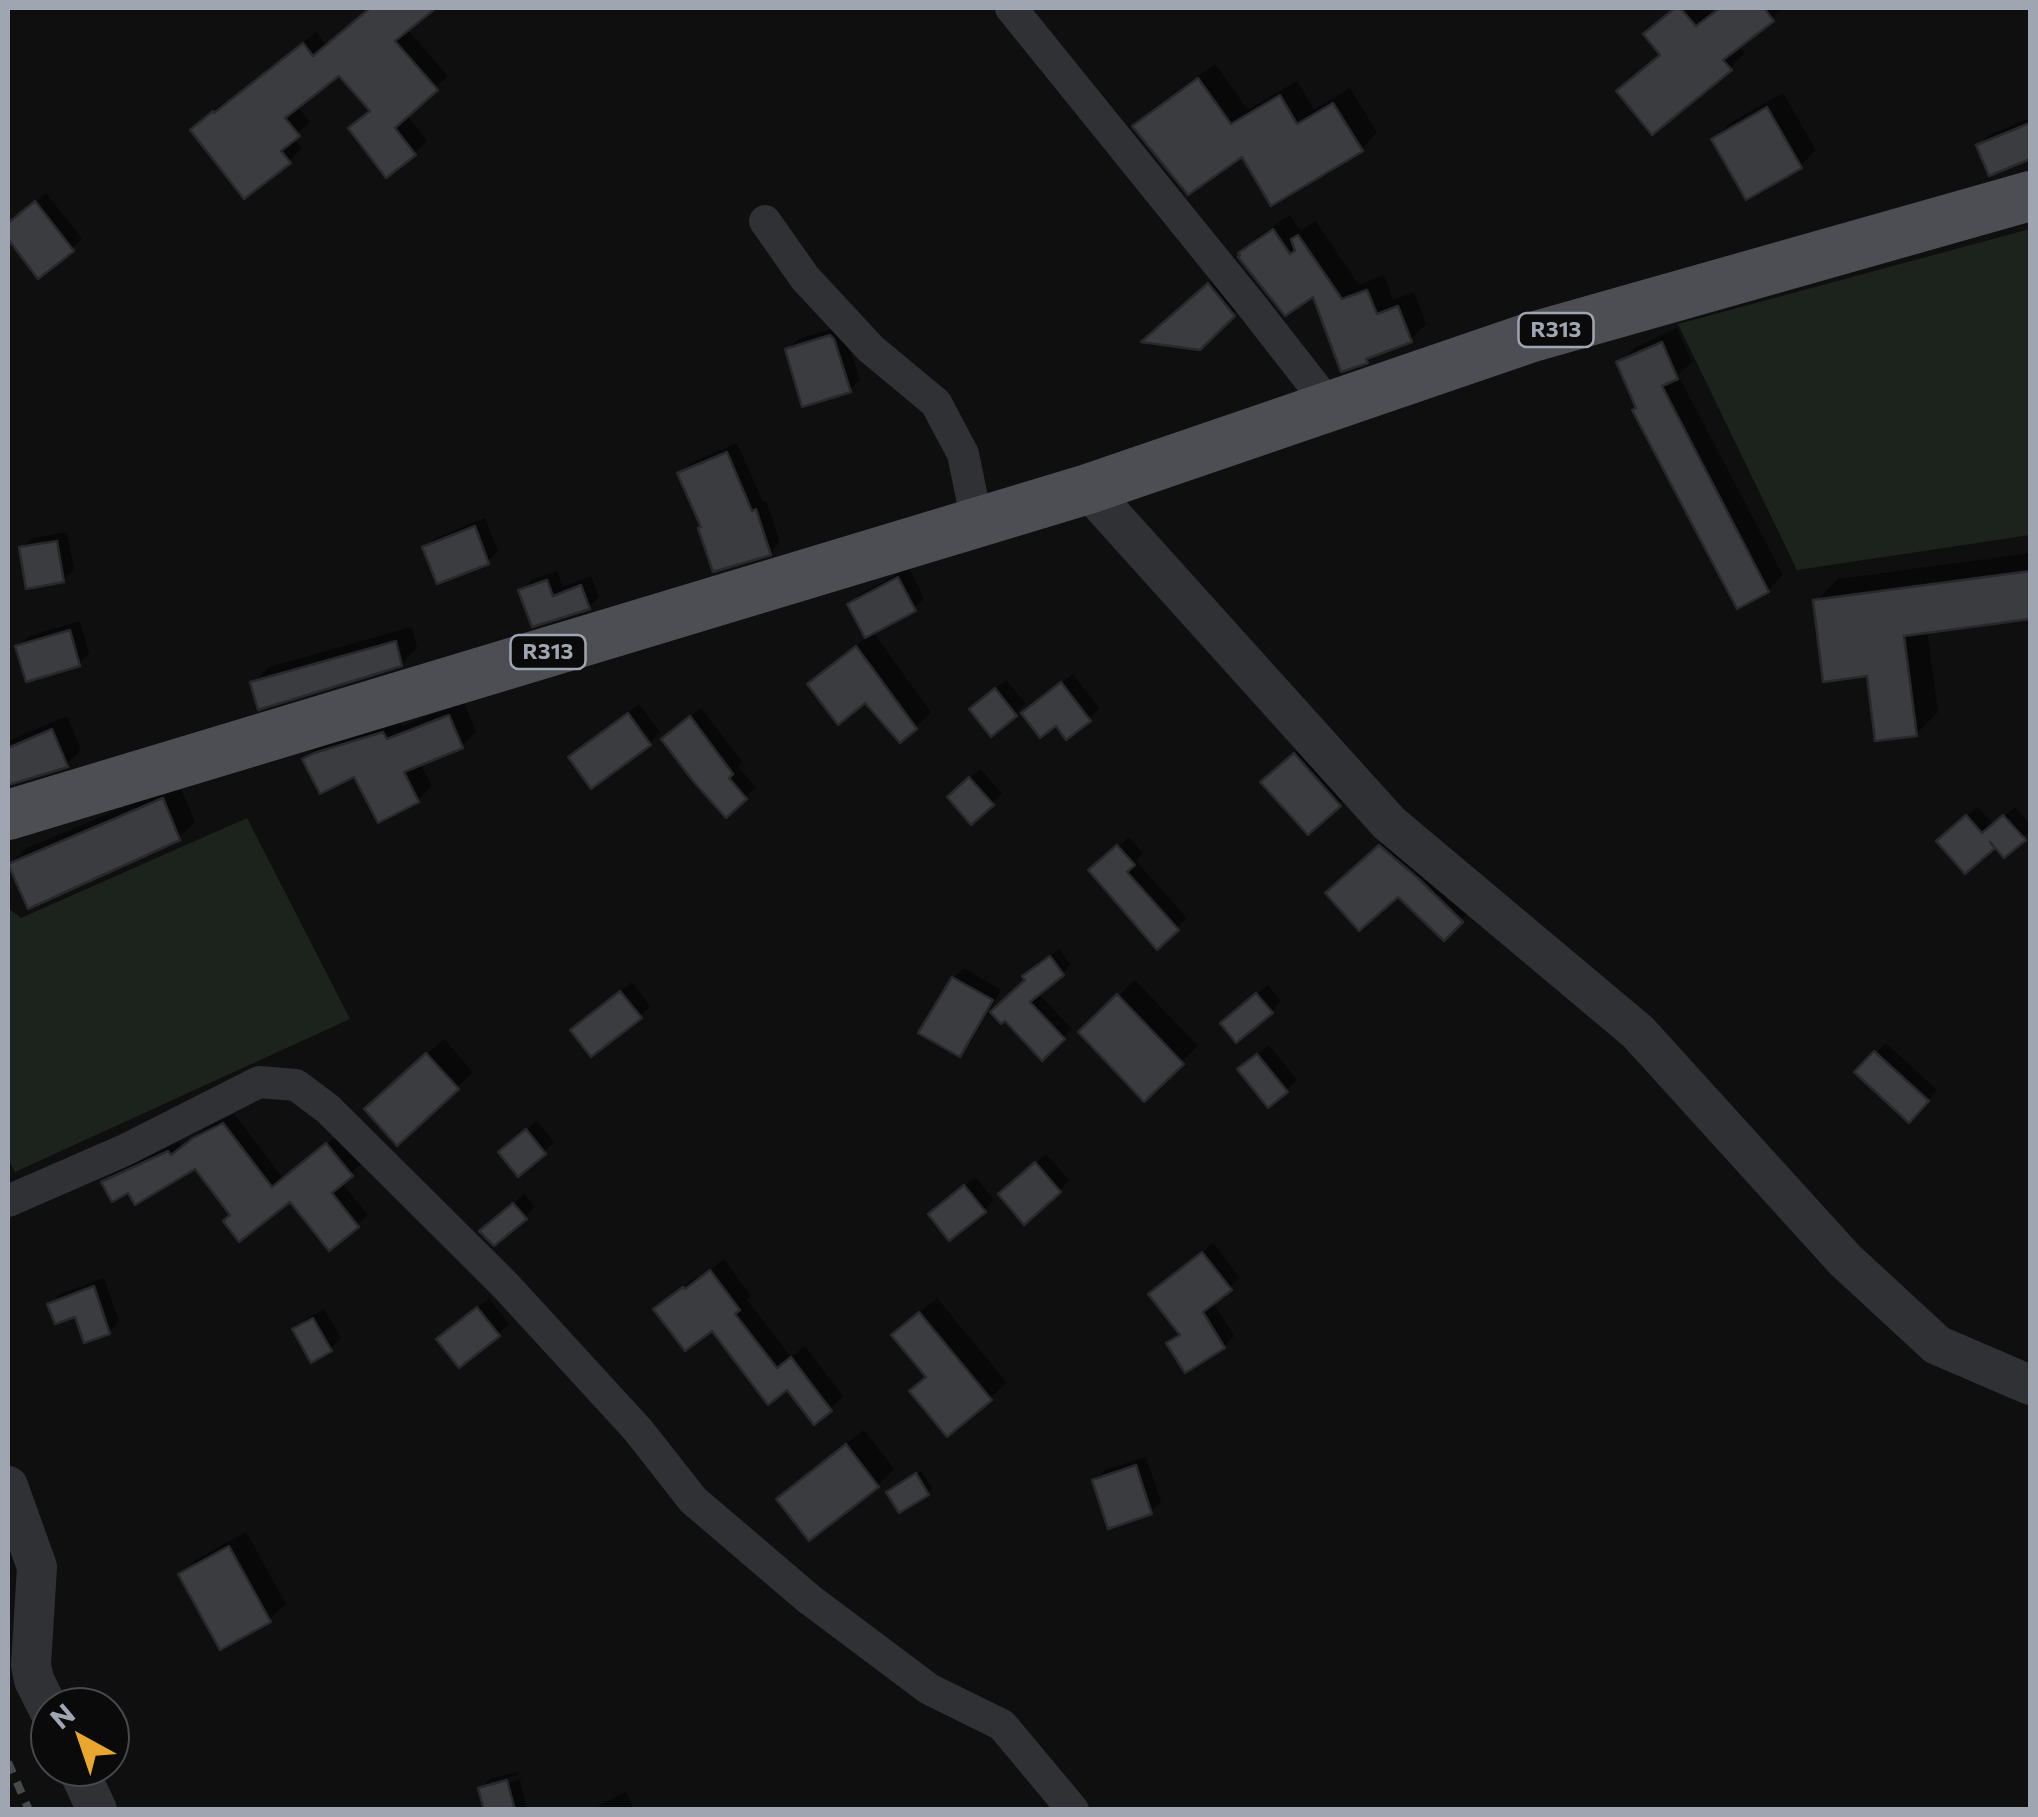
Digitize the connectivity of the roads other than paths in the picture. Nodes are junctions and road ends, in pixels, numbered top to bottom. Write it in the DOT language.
graph roads {
  1 [pos="1011,8"];
  2 [pos="2030,196"];
  3 [pos="766,221"];
  4 [pos="1330,406"];
  5 [pos="1088,489"];
  6 [pos="977,522"];
  7 [pos="8,815"];
  8 [pos="8,1200"];
  9 [pos="2030,1386"];
  10 [pos="8,1486"];
  11 [pos="20,1638"];
  12 [pos="38,1687"];
  13 [pos="87,1787"];
  14 [pos="98,1810"];
  15 [pos="1073,1810"];
  1 -- 4 [label="street"];
  2 -- 4 [label="main road, R313"];
  3 -- 6 [label="street"];
  4 -- 5 [label="main road, R313"];
  5 -- 6 [label="main road, R313"];
  5 -- 9 [label="street"];
  6 -- 7 [label="main road, R313"];
  8 -- 15 [label="street"];
  10 -- 11 [label="street"];
  11 -- 12 [label="street"];
  13 -- 14 [label="street"];
}
